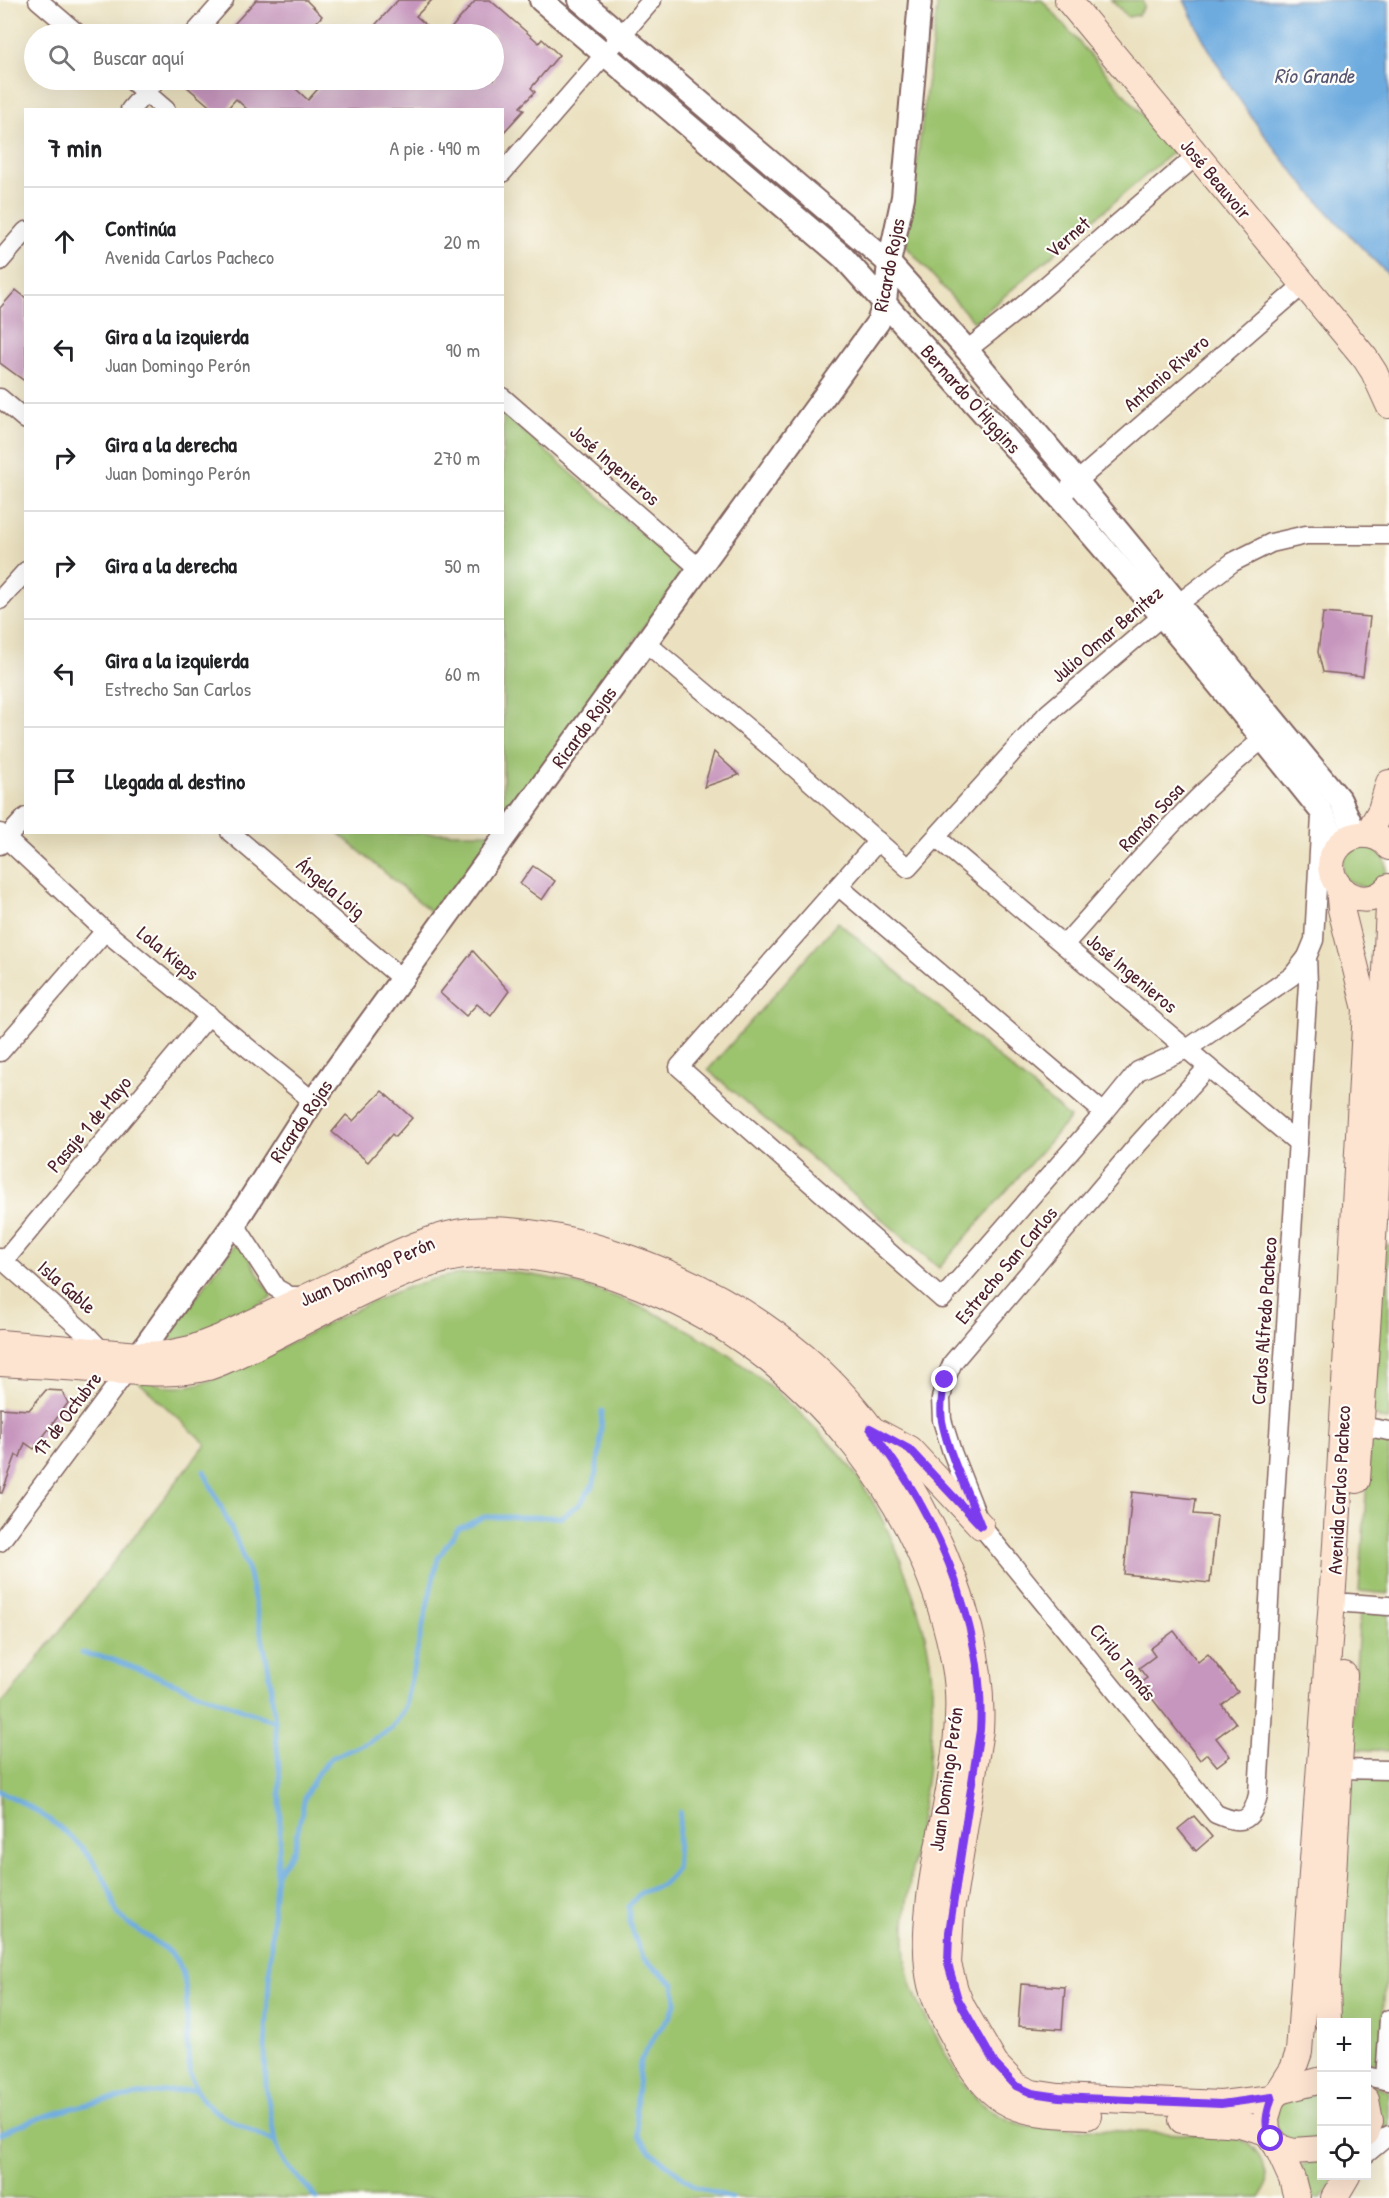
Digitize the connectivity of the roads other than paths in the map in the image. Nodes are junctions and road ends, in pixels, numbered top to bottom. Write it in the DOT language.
graph roads {
  1 [pos="38,0"];
  2 [pos="224,0"];
  3 [pos="541,0"];
  4 [pos="580,0"];
  5 [pos="652,0"];
  6 [pos="921,0"];
  7 [pos="931,0"];
  8 [pos="1068,0"];
  9 [pos="66,24"];
  10 [pos="203,24"];
  11 [pos="918,35"];
  12 [pos="621,36"];
  13 [pos="606,55"];
  14 [pos="147,90"];
  15 [pos="153,90"];
  16 [pos="132,108"];
  17 [pos="165,108"];
  18 [pos="1196,156"];
  19 [pos="504,171"];
  20 [pos="24,233"];
  21 [pos="0,261"];
  22 [pos="889,263"];
  23 [pos="1304,284"];
  24 [pos="885,302"];
  25 [pos="967,351"];
  26 [pos="1365,358"];
  27 [pos="1389,376"];
  28 [pos="0,398"];
  29 [pos="504,399"];
  30 [pos="1389,405"];
  31 [pos="24,418"];
  32 [pos="1076,480"];
  33 [pos="1059,497"];
  34 [pos="1389,535"];
  35 [pos="699,568"];
  36 [pos="24,573"];
  37 [pos="0,600"];
  38 [pos="1169,611"];
  39 [pos="645,642"];
  40 [pos="1271,734"];
  41 [pos="1389,783"];
  42 [pos="1321,811"];
  43 [pos="24,820"];
  44 [pos="232,834"];
  45 [pos="1361,835"];
  46 [pos="937,838"];
  47 [pos="2,839"];
  48 [pos="878,841"];
  49 [pos="1389,847"];
  50 [pos="1335,881"];
  51 [pos="837,886"];
  52 [pos="1388,897"];
  53 [pos="105,930"];
  54 [pos="1064,945"];
  55 [pos="1306,957"];
  56 [pos="402,979"];
  57 [pos="209,1015"];
  58 [pos="1387,1023"];
  59 [pos="1187,1049"];
  60 [pos="0,1052"];
  61 [pos="1386,1056"];
  62 [pos="1208,1067"];
  63 [pos="313,1101"];
  64 [pos="1104,1113"];
  65 [pos="1298,1143"];
  66 [pos="242,1212"];
  67 [pos="1382,1214"];
  68 [pos="2,1260"];
  69 [pos="309,1296"];
  70 [pos="0,1343"];
  71 [pos="102,1351"];
  72 [pos="0,1363"];
  73 [pos="133,1363"];
  74 [pos="1361,1426"];
  75 [pos="870,1428"];
  76 [pos="1389,1431"];
  77 [pos="981,1526"];
  78 [pos="0,1542"];
  79 [pos="1347,1603"];
  80 [pos="1389,1606"];
  81 [pos="1339,1769"];
  82 [pos="1389,1770"];
  83 [pos="1233,1822"];
  84 [pos="1328,2018"];
  85 [pos="1389,2019"];
  86 [pos="1371,2077"];
  87 [pos="1387,2081"];
  88 [pos="1317,2082"];
  89 [pos="1276,2094"];
  90 [pos="1371,2117"];
  91 [pos="1375,2134"];
  92 [pos="1272,2139"];
  93 [pos="1317,2149"];
  94 [pos="1344,2180"];
  95 [pos="1297,2198"];
  96 [pos="1334,2198"];
  1 -- 9 [label="street"];
  2 -- 10 [label="street"];
  3 -- 13 [label="street, Bernardo O'Higgins"];
  4 -- 12 [label="street, Bernardo O'Higgins"];
  5 -- 12 [label="street"];
  6 -- 11 [label="street, Ricardo Rojas"];
  7 -- 11 [label="street, Ricardo Rojas"];
  8 -- 18 [label="main road, José Beauvoir"];
  11 -- 22 [label="street, Ricardo Rojas"];
  12 -- 13 [label="street"];
  12 -- 22 [label="street, Bernardo O'Higgins"];
  13 -- 19 [label="street"];
  13 -- 24 [label="street, Bernardo O'Higgins"];
  14 -- 16 [label="street"];
  15 -- 17 [label="street"];
  18 -- 23 [label="main road, José Beauvoir"];
  18 -- 25 [label="street, Vernet"];
  20 -- 21 [label="street"];
  22 -- 24 [label="street, Ricardo Rojas"];
  22 -- 25 [label="street, Bernardo O'Higgins"];
  23 -- 26 [label="main road, José Beauvoir"];
  23 -- 32 [label="street, Antonio Rivero"];
  24 -- 33 [label="street, Bernardo O'Higgins"];
  24 -- 35 [label="street, Ricardo Rojas"];
  25 -- 32 [label="street, Bernardo O'Higgins"];
  26 -- 27 [label="main road, José Beauvoir"];
  26 -- 30 [label="main road, José Beauvoir"];
  28 -- 31 [label="street"];
  29 -- 35 [label="street, José Ingenieros"];
  32 -- 33 [label="street, Antonio Rivero"];
  32 -- 38 [label="street, Bernardo O'Higgins"];
  33 -- 38 [label="street, Bernardo O'Higgins"];
  34 -- 38 [label="street, Julio Omar Benitez"];
  35 -- 39 [label="street, Ricardo Rojas"];
  36 -- 37 [label="street"];
  38 -- 40 [label="street, Bernardo O'Higgins"];
  38 -- 46 [label="street, Julio Omar Benitez"];
  39 -- 48 [label="street"];
  39 -- 56 [label="street, Ricardo Rojas"];
  40 -- 42 [label="street, Bernardo O'Higgins"];
  40 -- 45 [label="street, Bernardo O'Higgins"];
  40 -- 54 [label="street, Ramón Sosa"];
  41 -- 45 [label="main road"];
  42 -- 50 [label="street, Carlos Alfredo Pacheco"];
  42 -- 50 [label="street, Bernardo O'Higgins"];
  43 -- 47 [label="street"];
  44 -- 56 [label="street, Ángela Loig"];
  45 -- 49 [label="main road"];
  45 -- 50 [label="main road"];
  46 -- 48 [label="street, Julio Omar Benitez"];
  46 -- 54 [label="street, José Ingenieros"];
  47 -- 53 [label="street, Lola Kieps"];
  48 -- 51 [label="street"];
  50 -- 52 [label="main road, Avenida Carlos Pacheco"];
  50 -- 55 [label="street, Carlos Alfredo Pacheco"];
  50 -- 89 [label="main road, Avenida Carlos Pacheco"];
  51 -- 64 [label="street"];
  51 -- 64 [label="street"];
  52 -- 58 [label="main road, Avenida Carlos Pacheco"];
  53 -- 57 [label="street, Lola Kieps"];
  53 -- 60 [label="street"];
  54 -- 59 [label="street, José Ingenieros"];
  55 -- 59 [label="street"];
  55 -- 65 [label="street, Carlos Alfredo Pacheco"];
  56 -- 63 [label="street, Ricardo Rojas"];
  57 -- 63 [label="street, Lola Kieps"];
  57 -- 68 [label="street, Pasaje 1 de Mayo"];
  58 -- 61 [label="main road, Avenida Carlos Pacheco"];
  59 -- 62 [label="street, José Ingenieros"];
  59 -- 64 [label="street"];
  61 -- 67 [label="main road, Avenida Carlos Pacheco"];
  62 -- 65 [label="street, José Ingenieros"];
  62 -- 77 [label="street, Estrecho San Carlos"];
  63 -- 66 [label="street, Ricardo Rojas"];
  65 -- 83 [label="street, Carlos Alfredo Pacheco"];
  66 -- 69 [label="street"];
  66 -- 73 [label="street, Ricardo Rojas"];
  67 -- 74 [label="main road, Avenida Carlos Pacheco"];
  68 -- 71 [label="street, Isla Gable"];
  69 -- 73 [label="main road, Juan Domingo Perón"];
  69 -- 75 [label="main road, Juan Domingo Perón"];
  70 -- 71 [label="main road, Juan Domingo Perón"];
  71 -- 73 [label="main road, Juan Domingo Perón"];
  72 -- 73 [label="main road, Juan Domingo Perón"];
  73 -- 78 [label="street, 17 de Octubre"];
  73 -- 92 [label="main road, Juan Domingo Perón"];
  74 -- 76 [label="street"];
  74 -- 79 [label="main road, Avenida Carlos Pacheco"];
  75 -- 77 [label="main road"];
  75 -- 89 [label="main road, Juan Domingo Perón"];
  77 -- 83 [label="street, Cirilo Tomás"];
  79 -- 80 [label="street"];
  79 -- 81 [label="main road, Avenida Carlos Pacheco"];
  81 -- 82 [label="street"];
  81 -- 84 [label="main road, Avenida Carlos Pacheco"];
  85 -- 87 [label="street"];
  86 -- 87 [label="street"];
  88 -- 89 [label="main road"];
  89 -- 92 [label="main road, Avenida Carlos Pacheco"];
  90 -- 91 [label="main road"];
  92 -- 93 [label="main road"];
  92 -- 95 [label="main road"];
  94 -- 96 [label="main road"];
}
